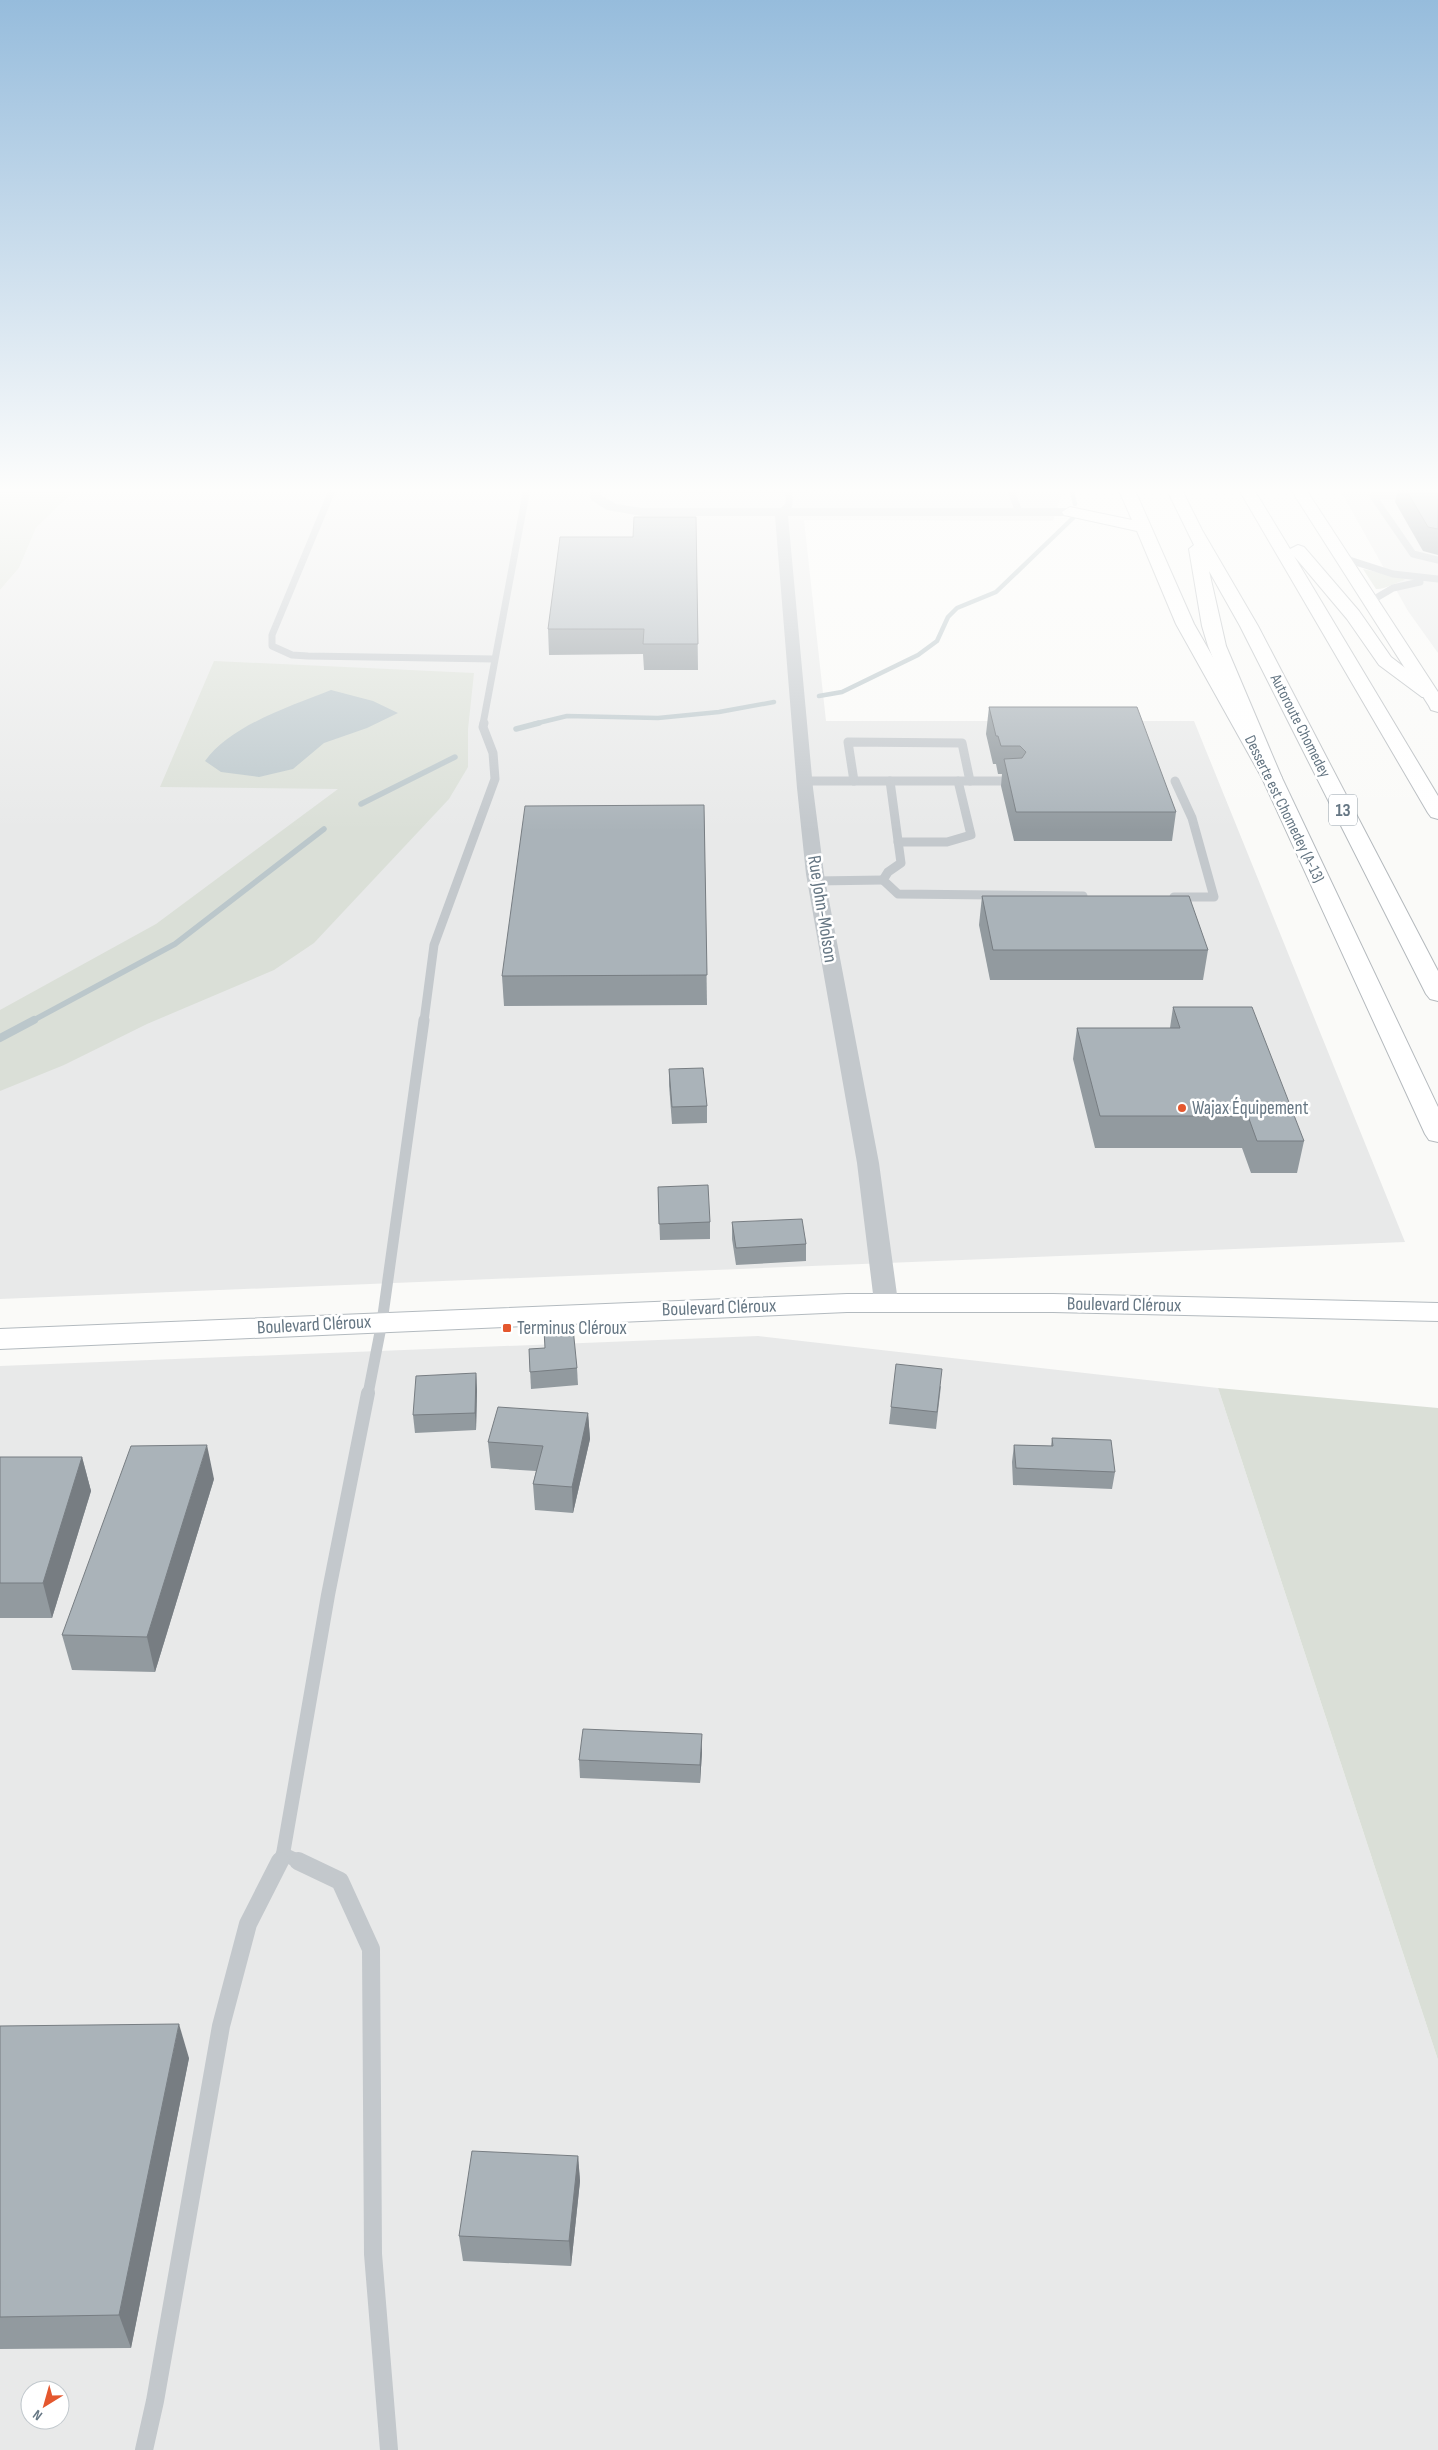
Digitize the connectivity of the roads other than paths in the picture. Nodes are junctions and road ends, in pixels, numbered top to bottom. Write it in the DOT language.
graph roads {
  1 [pos="286,602"];
  2 [pos="505,602"];
  3 [pos="789,602"];
  4 [pos="1176,602"];
  5 [pos="1207,602"];
  6 [pos="1235,602"];
  7 [pos="1314,602"];
  8 [pos="1342,602"];
  9 [pos="1372,602"];
  10 [pos="494,659"];
  11 [pos="1434,700"];
  12 [pos="1272,778"];
  13 [pos="1017,780"];
  14 [pos="854,781"];
  15 [pos="890,781"];
  16 [pos="958,781"];
  17 [pos="970,781"];
  18 [pos="1175,781"];
  19 [pos="805,782"];
  20 [pos="1438,813"];
  21 [pos="898,842"];
  22 [pos="884,880"];
  23 [pos="816,881"];
  24 [pos="1096,896"];
  25 [pos="1165,897"];
  26 [pos="1438,994"];
  27 [pos="1438,1134"];
  28 [pos="886,1302"];
  29 [pos="1438,1312"];
  30 [pos="382,1322"];
  31 [pos="0,1339"];
  32 [pos="283,1854"];
  33 [pos="144,2450"];
  34 [pos="389,2450"];
  1 -- 10 [label="lane"];
  2 -- 10 [label="lane"];
  3 -- 19 [label="street, Rue John-Molson"];
  4 -- 12 [label="main road, Desserte est Chomedey (A-13)"];
  5 -- 12 [label="main road"];
  6 -- 26 [label="main road, Autoroute Chomedey / 13"];
  7 -- 20 [label="main road"];
  8 -- 11 [label="main road"];
  9 -- 11 [label="main road"];
  10 -- 30 [label="lane"];
  12 -- 27 [label="main road, Desserte est Chomedey (A-13)"];
  13 -- 17 [label="lane"];
  14 -- 15 [label="lane"];
  14 -- 17 [label="lane"];
  14 -- 19 [label="lane"];
  15 -- 16 [label="lane"];
  15 -- 21 [label="lane"];
  16 -- 17 [label="lane"];
  16 -- 21 [label="lane"];
  18 -- 25 [label="lane"];
  19 -- 23 [label="street, Rue John-Molson"];
  21 -- 22 [label="lane"];
  22 -- 23 [label="lane"];
  22 -- 24 [label="lane"];
  23 -- 28 [label="street, Rue John-Molson"];
  28 -- 29 [label="main road, Boulevard Cléroux"];
  28 -- 30 [label="main road, Boulevard Cléroux"];
  30 -- 31 [label="main road, Boulevard Cléroux"];
  30 -- 32 [label="lane"];
  32 -- 33 [label="lane"];
  32 -- 34 [label="lane"];
}
